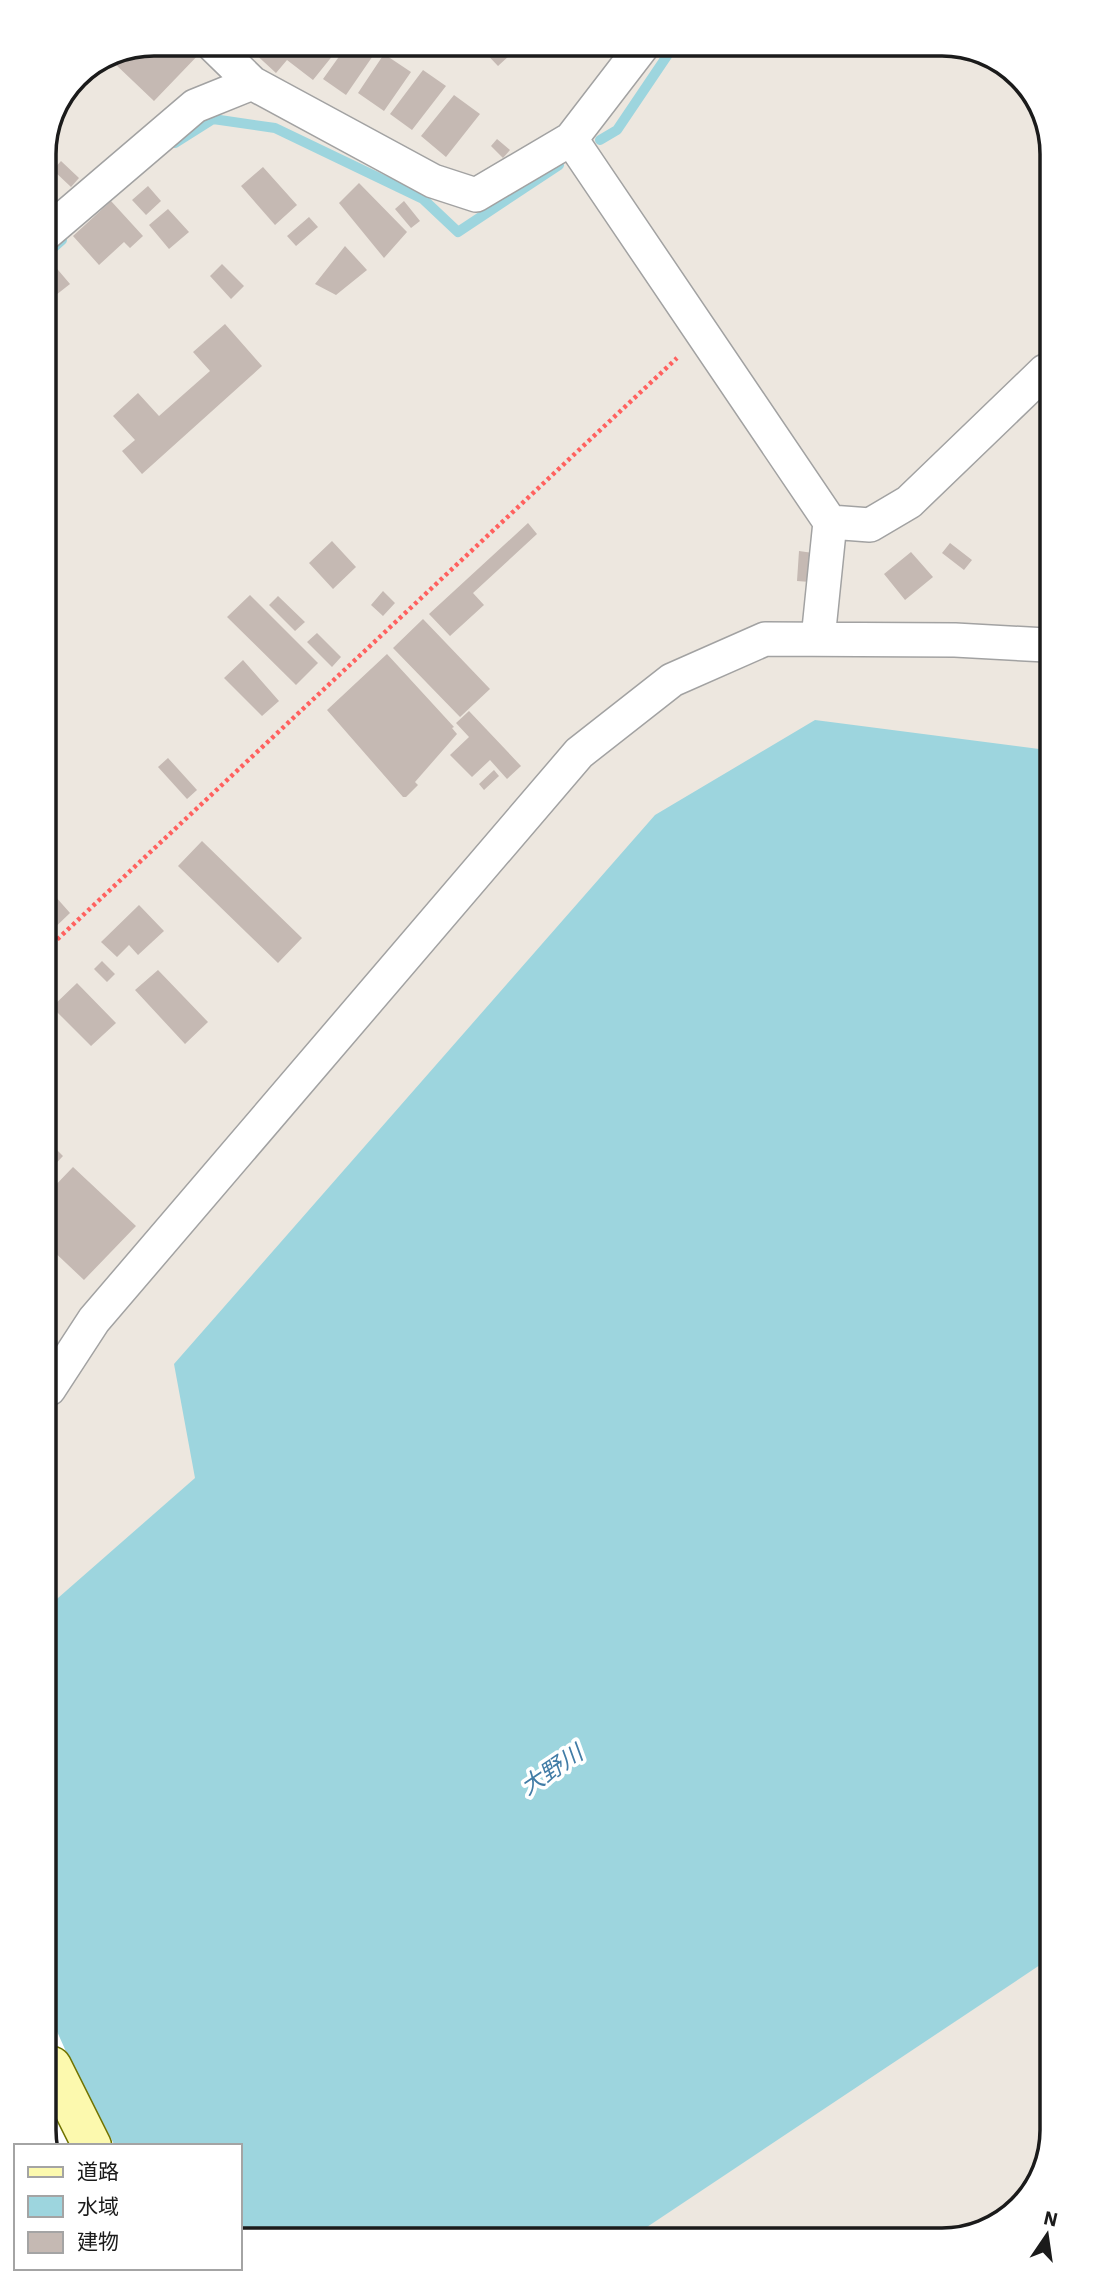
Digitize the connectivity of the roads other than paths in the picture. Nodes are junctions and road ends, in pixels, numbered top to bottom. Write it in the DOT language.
graph roads {
  1 [pos="224,56"];
  2 [pos="635,56"];
  3 [pos="252,83"];
  4 [pos="571,139"];
  5 [pos="56,225"];
  6 [pos="1040,375"];
  7 [pos="830,522"];
  8 [pos="818,639"];
  9 [pos="1040,645"];
  10 [pos="56,1378"];
  11 [pos="56,2074"];
  12 [pos="91,2144"];
  1 -- 3 [label="street"];
  2 -- 4 [label="street"];
  3 -- 4 [label="street"];
  3 -- 5 [label="street"];
  4 -- 7 [label="street"];
  6 -- 7 [label="street"];
  7 -- 8 [label="street"];
  8 -- 9 [label="street"];
  8 -- 10 [label="street"];
  11 -- 12 [label="main road"];
}
